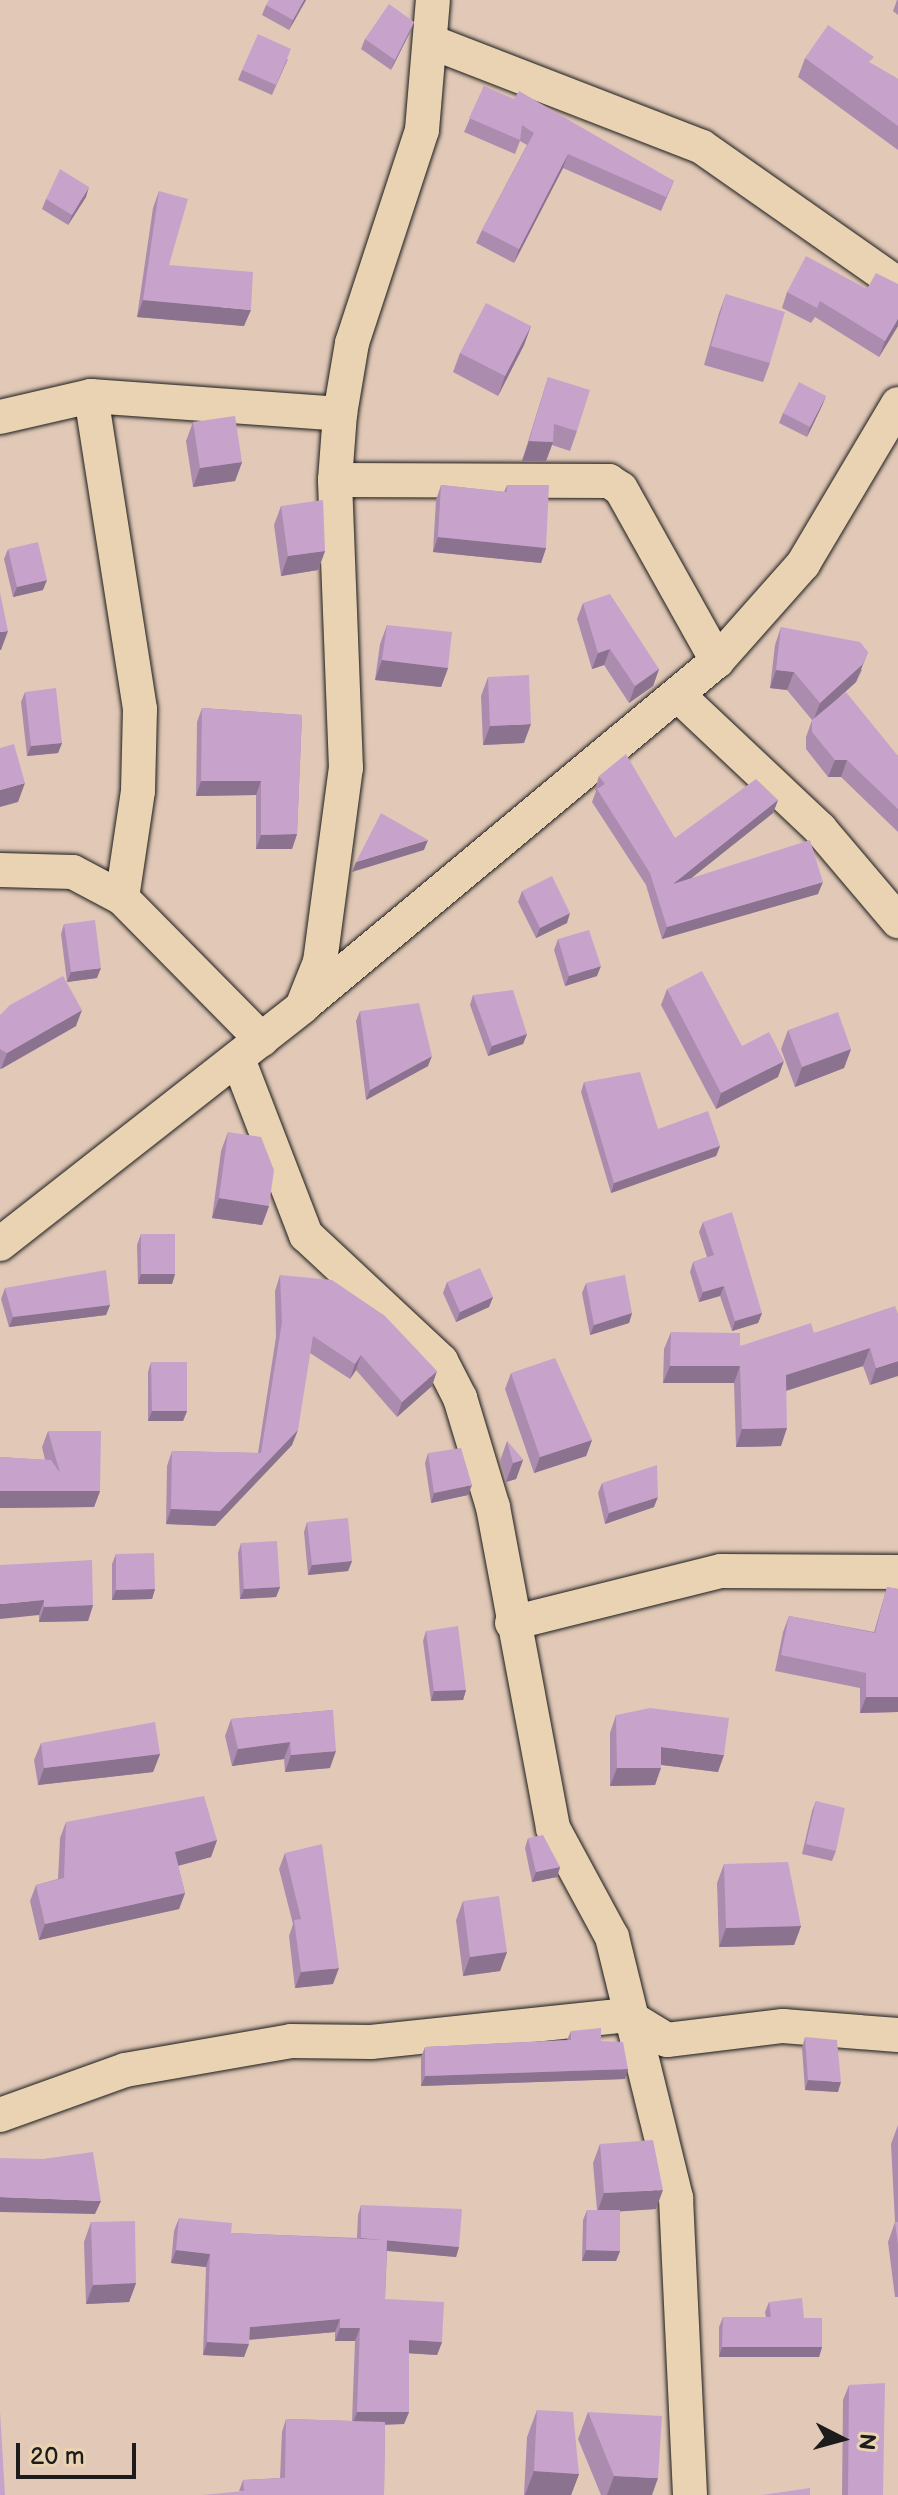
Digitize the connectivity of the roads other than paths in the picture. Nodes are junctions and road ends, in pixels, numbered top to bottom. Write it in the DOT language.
graph roads {
  1 [pos="433,0"];
  2 [pos="434,43"];
  3 [pos="893,267"];
  4 [pos="91,396"];
  5 [pos="898,404"];
  6 [pos="340,414"];
  7 [pos="0,417"];
  8 [pos="335,480"];
  9 [pos="717,661"];
  10 [pos="679,696"];
  11 [pos="0,870"];
  12 [pos="122,898"];
  13 [pos="898,921"];
  14 [pos="302,1007"];
  15 [pos="250,1049"];
  16 [pos="0,1244"];
  17 [pos="898,1572"];
  18 [pos="512,1623"];
  19 [pos="626,2015"];
  20 [pos="898,2035"];
  21 [pos="0,2115"];
  22 [pos="690,2495"];
  1 -- 2 [label="street"];
  2 -- 3 [label="street"];
  2 -- 6 [label="street"];
  4 -- 6 [label="street"];
  4 -- 7 [label="street"];
  4 -- 12 [label="street"];
  5 -- 9 [label="street"];
  6 -- 8 [label="street"];
  8 -- 9 [label="street"];
  8 -- 14 [label="street"];
  9 -- 10 [label="street"];
  10 -- 13 [label="street"];
  10 -- 14 [label="street"];
  11 -- 12 [label="street"];
  12 -- 15 [label="street"];
  14 -- 15 [label="street"];
  15 -- 16 [label="street"];
  15 -- 18 [label="street"];
  17 -- 18 [label="street"];
  18 -- 19 [label="street"];
  19 -- 20 [label="street"];
  19 -- 21 [label="street"];
  19 -- 22 [label="street"];
}
